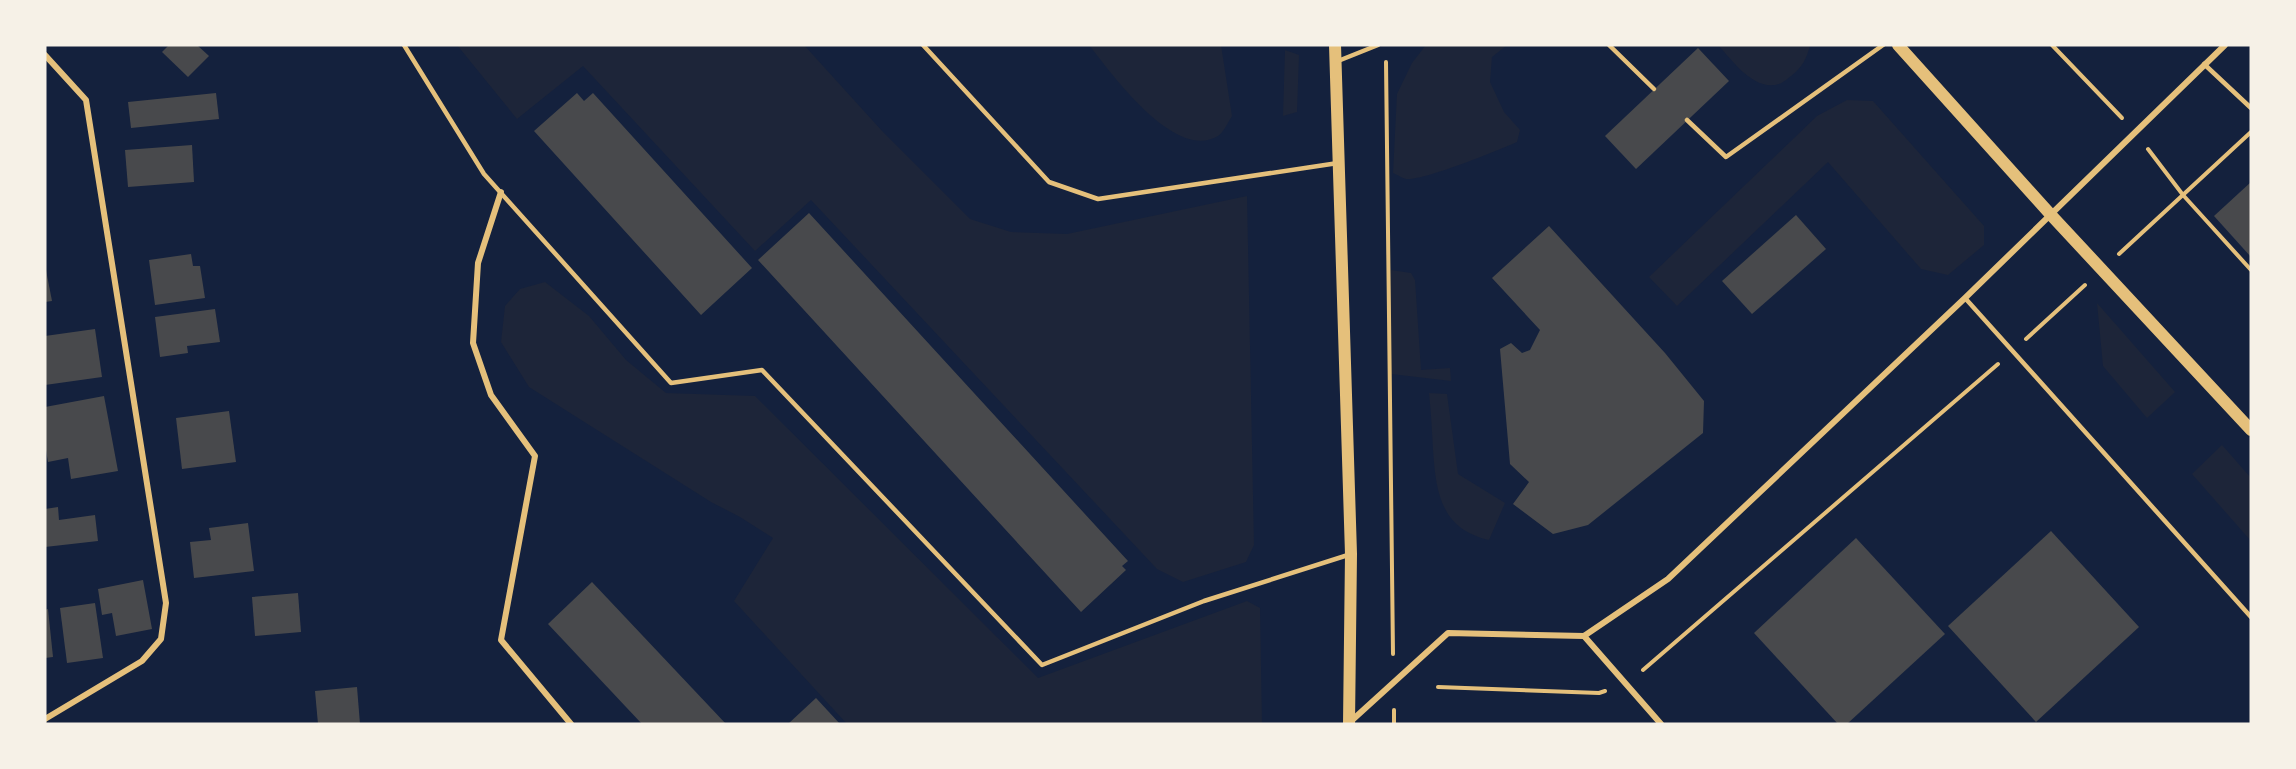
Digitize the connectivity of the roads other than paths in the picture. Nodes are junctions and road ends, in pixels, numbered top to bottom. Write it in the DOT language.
graph roads {
  1 [pos="404,45"];
  2 [pos="923,45"];
  3 [pos="1335,45"];
  4 [pos="1378,45"];
  5 [pos="1609,45"];
  6 [pos="1883,45"];
  7 [pos="1898,45"];
  8 [pos="2225,45"];
  9 [pos="45,55"];
  10 [pos="1335,62"];
  11 [pos="2204,64"];
  12 [pos="1654,89"];
  13 [pos="2251,108"];
  14 [pos="1687,120"];
  15 [pos="1338,163"];
  16 [pos="501,192"];
  17 [pos="2051,215"];
  18 [pos="1965,298"];
  19 [pos="2251,430"];
  20 [pos="1351,554"];
  21 [pos="2251,617"];
  22 [pos="1584,636"];
  23 [pos="45,719"];
  24 [pos="1349,723"];
  25 [pos="571,724"];
  26 [pos="1661,724"];
  1 -- 16 [label="lane"];
  2 -- 15 [label="lane"];
  3 -- 10 [label="main road"];
  4 -- 10 [label="lane"];
  5 -- 12 [label="lane"];
  6 -- 14 [label="lane"];
  7 -- 17 [label="main road"];
  8 -- 11 [label="street"];
  9 -- 23 [label="street"];
  10 -- 15 [label="main road"];
  11 -- 13 [label="lane"];
  11 -- 17 [label="street"];
  15 -- 20 [label="main road"];
  16 -- 20 [label="lane"];
  16 -- 25 [label="street"];
  17 -- 18 [label="street"];
  17 -- 19 [label="main road"];
  18 -- 21 [label="lane"];
  18 -- 22 [label="street"];
  20 -- 24 [label="main road"];
  22 -- 24 [label="street"];
  22 -- 26 [label="street"];
}
